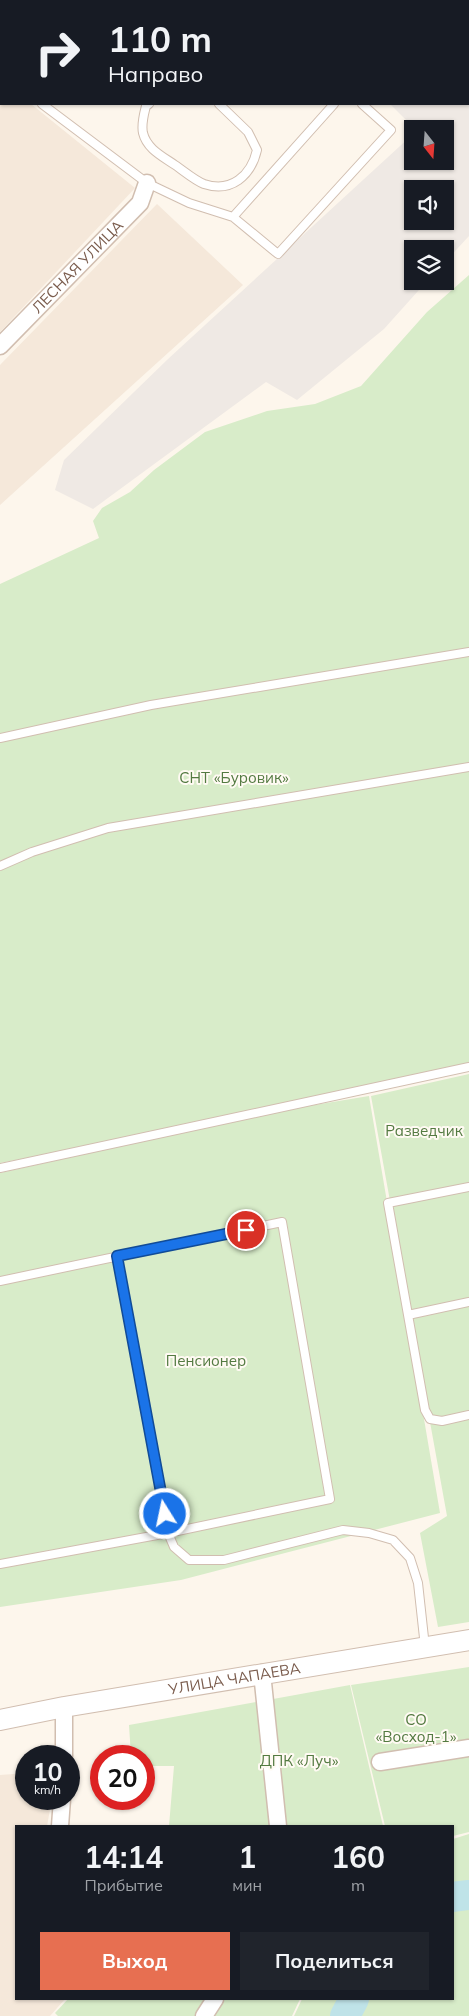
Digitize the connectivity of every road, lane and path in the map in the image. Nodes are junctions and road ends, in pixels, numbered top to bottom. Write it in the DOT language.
graph roads {
  1 [pos="43,105"];
  2 [pos="146,105"];
  3 [pos="220,105"];
  4 [pos="333,105"];
  5 [pos="363,105"];
  6 [pos="147,183"];
  7 [pos="232,217"];
  8 [pos="0,346"];
  9 [pos="469,652"];
  10 [pos="0,738"];
  11 [pos="469,767"];
  12 [pos="0,866"];
  13 [pos="469,1067"];
  14 [pos="0,1168"];
  15 [pos="469,1187"];
  16 [pos="117,1256"];
  17 [pos="0,1281"];
  18 [pos="469,1302"];
  19 [pos="408,1315"];
  20 [pos="469,1415"];
  21 [pos="168,1533"];
  22 [pos="0,1564"];
  23 [pos="469,1640"];
  24 [pos="425,1647"];
  25 [pos="262,1673"];
  26 [pos="64,1707"];
  27 [pos="0,1720"];
  28 [pos="64,1745"];
  29 [pos="469,1748"];
  30 [pos="380,1762"];
  31 [pos="61,1810"];
  32 [pos="60,1825"];
  33 [pos="278,1825"];
  34 [pos="213,2000"];
  35 [pos="204,2016"];
  1 -- 6 [label="lane"];
  2 -- 3 [label="lane"];
  4 -- 7 [label="lane"];
  5 -- 7 [label="lane"];
  6 -- 7 [label="lane"];
  6 -- 8 [label="street, ЛЕСНАЯ УЛИЦА"];
  9 -- 10 [label="lane"];
  11 -- 12 [label="lane"];
  13 -- 14 [label="lane"];
  15 -- 19 [label="lane"];
  16 -- 17 [label="lane"];
  16 -- 21 [label="lane"];
  16 -- 21 [label="lane"];
  18 -- 19 [label="lane"];
  19 -- 20 [label="lane"];
  21 -- 22 [label="lane"];
  21 -- 24 [label="lane"];
  23 -- 24 [label="street, УЛИЦА ЧАПАЕВА"];
  24 -- 25 [label="street, УЛИЦА ЧАПАЕВА"];
  25 -- 26 [label="street, УЛИЦА ЧАПАЕВА"];
  25 -- 33 [label="street"];
  26 -- 27 [label="street, УЛИЦА ЧАПАЕВА"];
  26 -- 28 [label="street"];
  29 -- 30 [label="street"];
  31 -- 32 [label="street"];
  34 -- 35 [label="street"];
}
